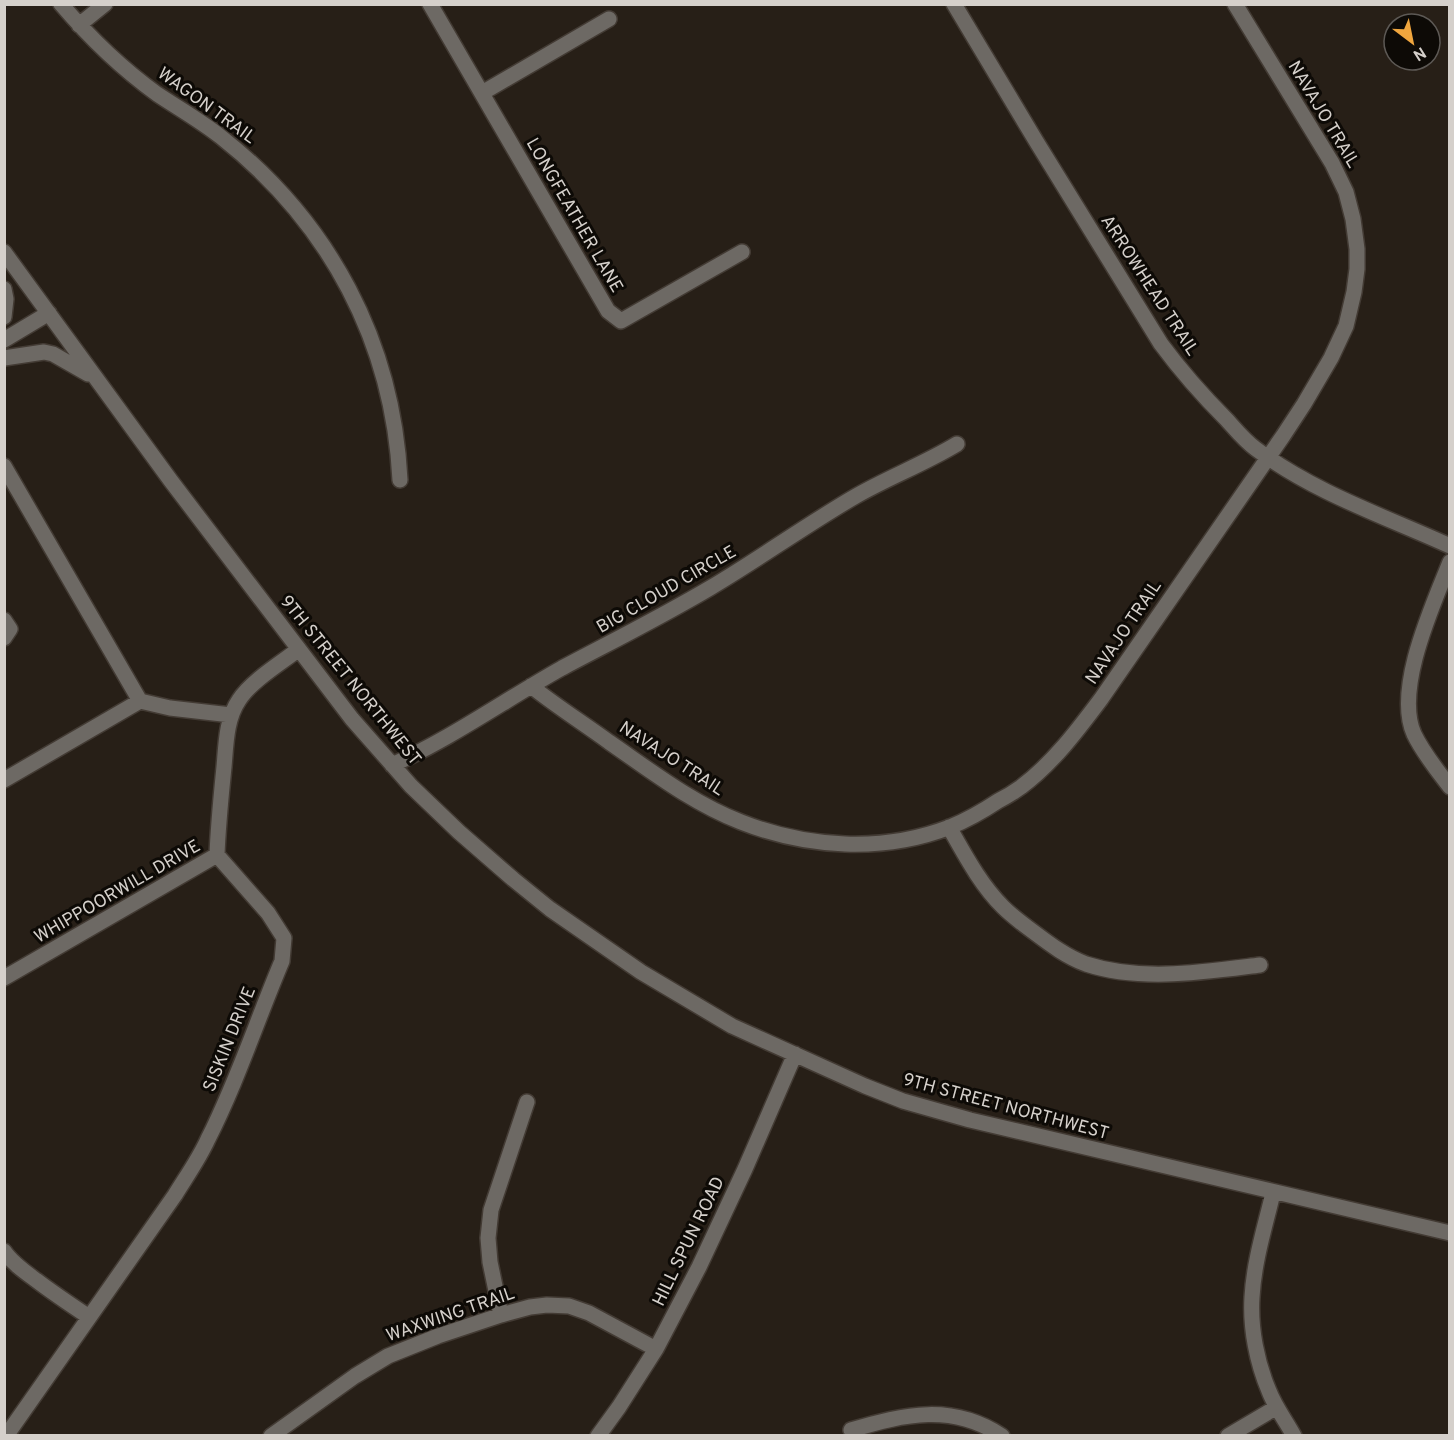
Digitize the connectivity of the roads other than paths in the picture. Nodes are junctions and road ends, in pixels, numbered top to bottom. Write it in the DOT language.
graph roads {
  1 [pos="61,4"];
  2 [pos="105,4"];
  3 [pos="430,4"];
  4 [pos="954,4"];
  5 [pos="1235,4"];
  6 [pos="609,19"];
  7 [pos="79,25"];
  8 [pos="482,93"];
  9 [pos="4,252"];
  10 [pos="742,252"];
  11 [pos="4,290"];
  12 [pos="49,313"];
  13 [pos="4,317"];
  14 [pos="4,340"];
  15 [pos="4,358"];
  16 [pos="95,378"];
  17 [pos="957,444"];
  18 [pos="1269,457"];
  19 [pos="4,466"];
  20 [pos="400,480"];
  21 [pos="1449,546"];
  22 [pos="1449,562"];
  23 [pos="4,620"];
  24 [pos="4,638"];
  25 [pos="299,649"];
  26 [pos="531,686"];
  27 [pos="140,701"];
  28 [pos="231,715"];
  29 [pos="392,765"];
  30 [pos="4,780"];
  31 [pos="1449,787"];
  32 [pos="949,828"];
  33 [pos="217,855"];
  34 [pos="1260,965"];
  35 [pos="4,978"];
  36 [pos="795,1054"];
  37 [pos="527,1102"];
  38 [pos="1273,1193"];
  39 [pos="1449,1233"];
  40 [pos="4,1251"];
  41 [pos="501,1315"];
  42 [pos="89,1317"];
  43 [pos="656,1349"];
  44 [pos="1277,1407"];
  45 [pos="851,1430"];
  46 [pos="6,1436"];
  47 [pos="271,1436"];
  48 [pos="598,1436"];
  49 [pos="1002,1436"];
  50 [pos="1228,1436"];
  51 [pos="1294,1436"];
  1 -- 7 [label="street, WAGON TRAIL"];
  2 -- 7 [label="street"];
  3 -- 8 [label="street, LONGFEATHER LANE"];
  4 -- 18 [label="street, ARROWHEAD TRAIL"];
  5 -- 18 [label="street, NAVAJO TRAIL"];
  6 -- 8 [label="street"];
  7 -- 20 [label="street, WAGON TRAIL"];
  8 -- 10 [label="street, LONGFEATHER LANE"];
  9 -- 12 [label="street, 9TH STREET NORTHWEST"];
  11 -- 13 [label="street"];
  12 -- 14 [label="street"];
  12 -- 16 [label="street, 9TH STREET NORTHWEST"];
  15 -- 16 [label="street"];
  16 -- 25 [label="street, 9TH STREET NORTHWEST"];
  17 -- 26 [label="street, BIG CLOUD CIRCLE"];
  18 -- 21 [label="street, ARROWHEAD TRAIL"];
  18 -- 32 [label="street, NAVAJO TRAIL"];
  19 -- 27 [label="street"];
  22 -- 31 [label="street"];
  23 -- 24 [label="street"];
  25 -- 28 [label="street"];
  25 -- 29 [label="street, 9TH STREET NORTHWEST"];
  26 -- 29 [label="street, BIG CLOUD CIRCLE"];
  26 -- 32 [label="street, NAVAJO TRAIL"];
  27 -- 28 [label="street"];
  27 -- 30 [label="street"];
  28 -- 33 [label="street"];
  29 -- 36 [label="street, 9TH STREET NORTHWEST"];
  32 -- 34 [label="street"];
  33 -- 35 [label="street, WHIPPOORWILL DRIVE"];
  33 -- 42 [label="street, SISKIN DRIVE"];
  36 -- 38 [label="street, 9TH STREET NORTHWEST"];
  36 -- 43 [label="street, HILL SPUN ROAD"];
  37 -- 41 [label="street"];
  38 -- 39 [label="street, 9TH STREET NORTHWEST"];
  38 -- 44 [label="street"];
  40 -- 42 [label="street"];
  41 -- 43 [label="street, WAXWING TRAIL"];
  41 -- 47 [label="street, WAXWING TRAIL"];
  42 -- 46 [label="street, SISKIN DRIVE"];
  43 -- 48 [label="street, HILL SPUN ROAD"];
  44 -- 50 [label="street"];
  44 -- 51 [label="street"];
  45 -- 49 [label="street"];
}
